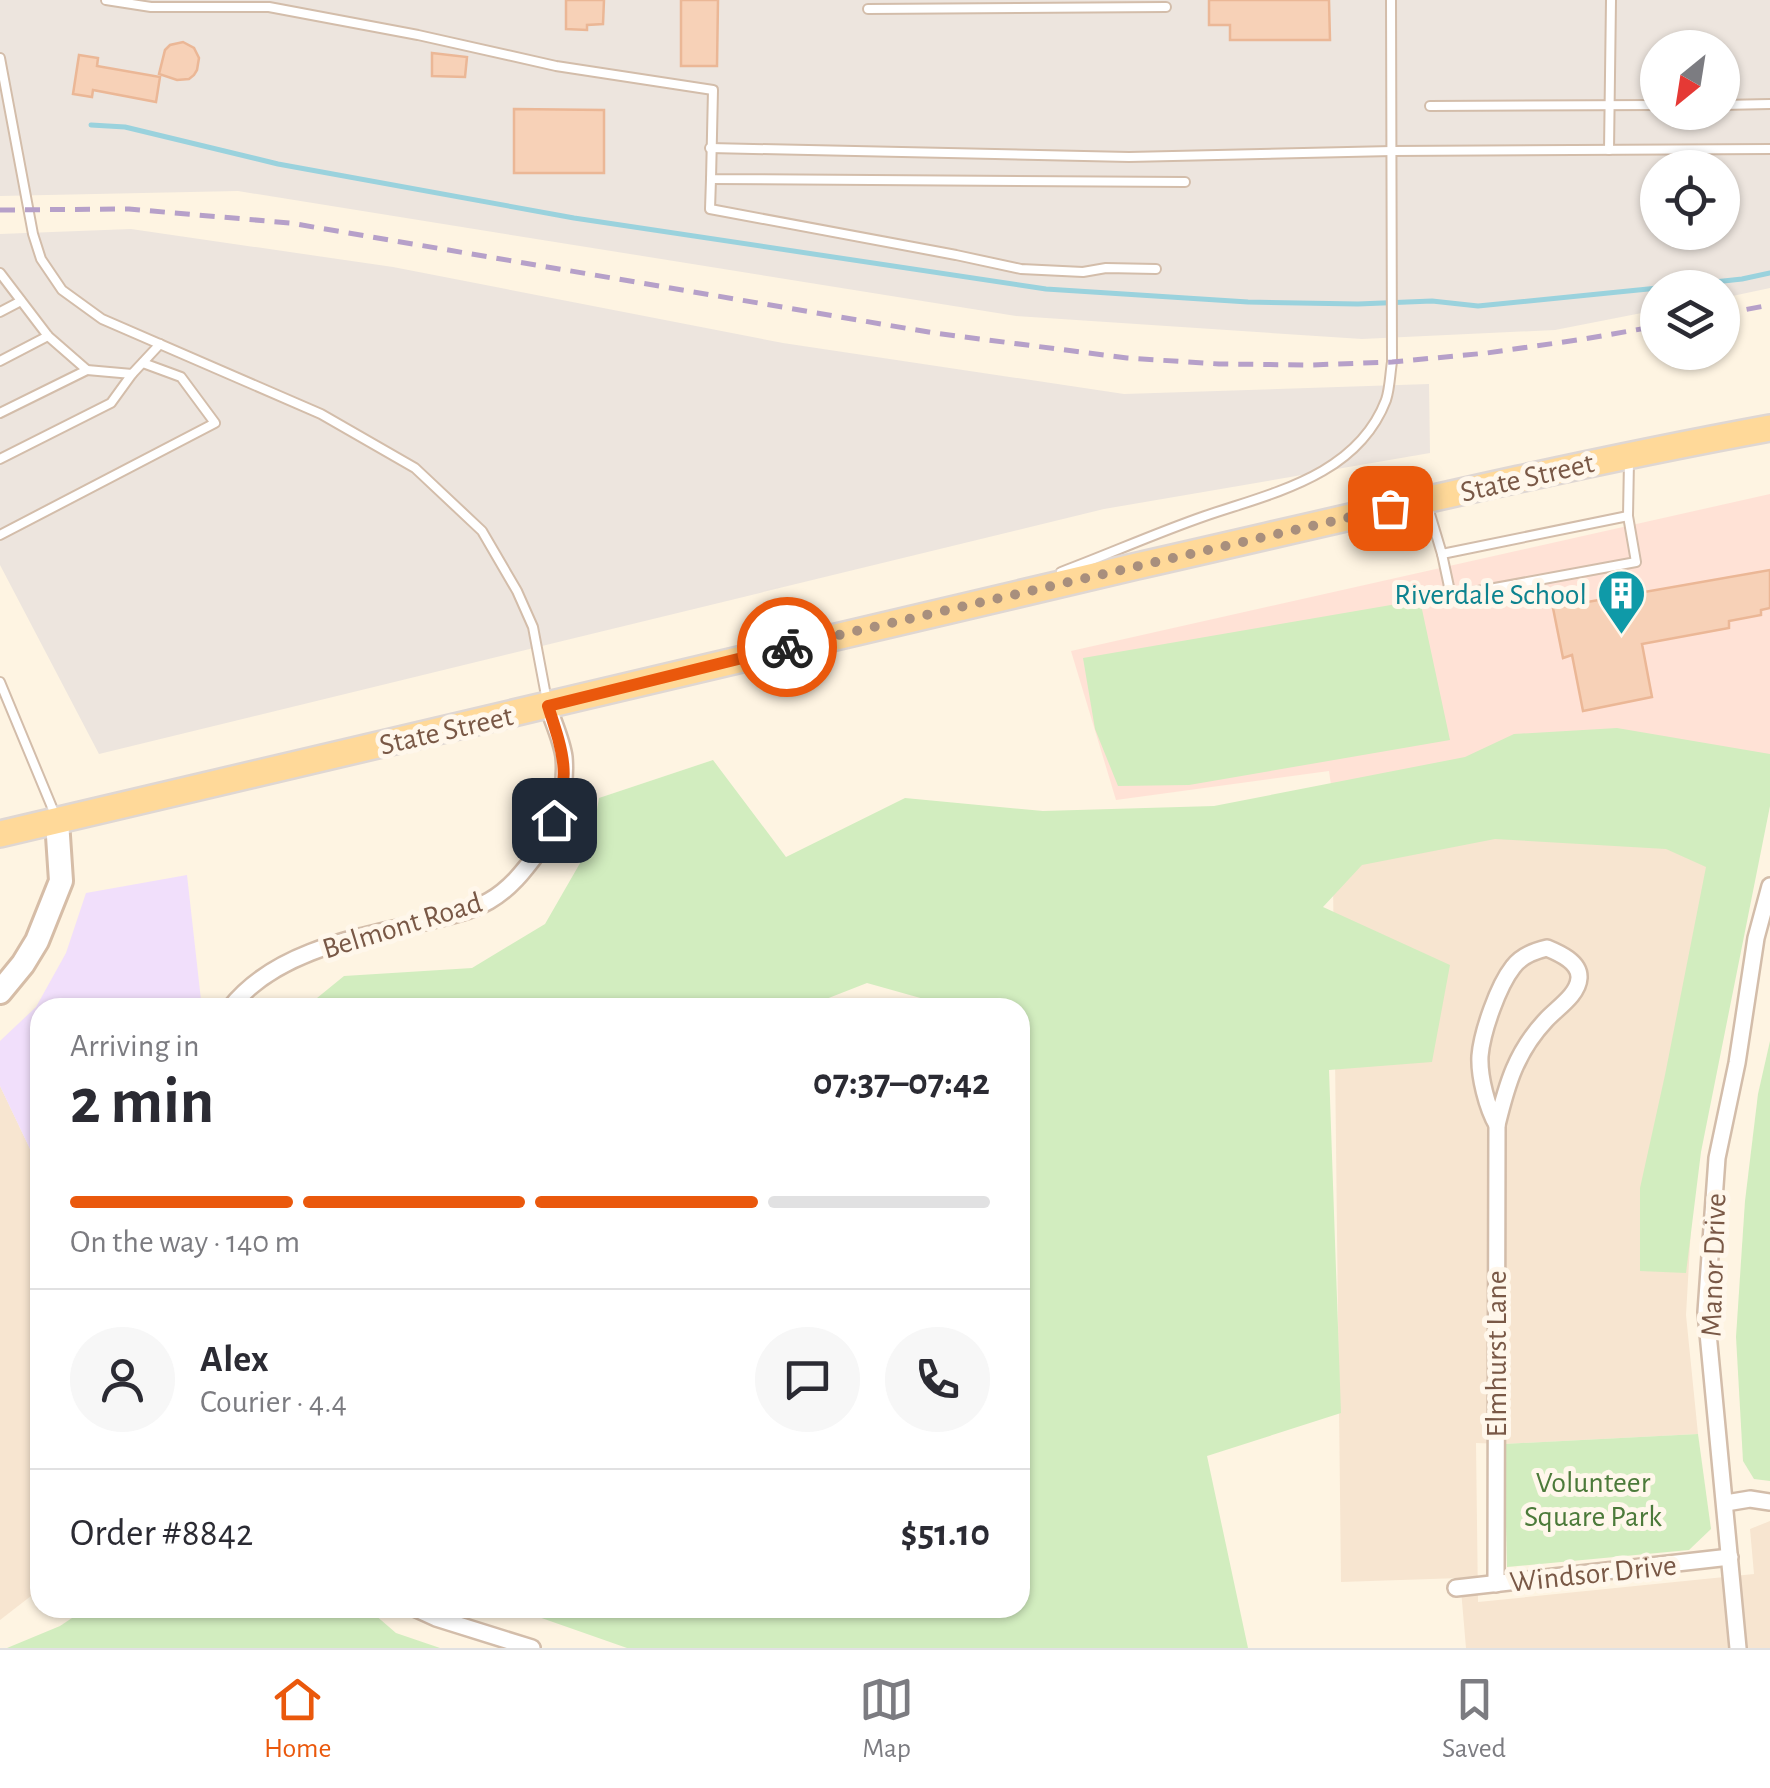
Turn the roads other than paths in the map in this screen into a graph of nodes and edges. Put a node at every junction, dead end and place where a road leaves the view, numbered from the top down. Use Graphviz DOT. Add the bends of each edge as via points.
graph roads {
  1 [pos="106,0"];
  2 [pos="1390,0"];
  3 [pos="1611,0"];
  4 [pos="1166,7"];
  5 [pos="868,9"];
  6 [pos="0,58"];
  7 [pos="1740,104"];
  8 [pos="1770,104"];
  9 [pos="1611,105"];
  10 [pos="1640,105"];
  11 [pos="1430,106"];
  12 [pos="710,148"];
  13 [pos="1770,148"];
  14 [pos="1609,150"];
  15 [pos="1392,151"];
  16 [pos="711,178"];
  17 [pos="1185,182"];
  18 [pos="1156,269"];
  19 [pos="0,274"];
  20 [pos="21,301"];
  21 [pos="0,312"];
  22 [pos="48,336"];
  23 [pos="160,344"];
  24 [pos="0,361"];
  25 [pos="143,362"];
  26 [pos="87,370"];
  27 [pos="132,374"];
  28 [pos="0,413"];
  29 [pos="1770,428"];
  30 [pos="1629,454"];
  31 [pos="0,459"];
  32 [pos="1426,500"];
  33 [pos="1628,516"];
  34 [pos="0,535"];
  35 [pos="1442,554"];
  36 [pos="992,600"];
  37 [pos="0,682"];
  38 [pos="548,706"];
  39 [pos="57,821"];
  40 [pos="0,834"];
  41 [pos="1770,886"];
  42 [pos="0,992"];
  43 [pos="241,998"];
  44 [pos="1497,1125"];
  45 [pos="1770,1502"];
  46 [pos="1726,1503"];
  47 [pos="1730,1558"];
  48 [pos="1496,1584"];
  49 [pos="1456,1588"];
  50 [pos="436,1618"];
  51 [pos="532,1648"];
  52 [pos="1738,1648"];
  1 -- 12 [label="lane" via="268,8 712,90"];
  2 -- 15 [label="lane"];
  3 -- 9 [label="lane"];
  4 -- 5 [label="lane"];
  6 -- 23 [label="lane" via="41,259 62,290 102,319"];
  7 -- 8 [label="lane"];
  9 -- 10 [label="lane"];
  9 -- 11 [label="lane"];
  9 -- 14 [label="lane"];
  12 -- 15 [label="lane" via="1129,157"];
  12 -- 16 [label="lane"];
  13 -- 14 [label="lane"];
  14 -- 15 [label="lane"];
  15 -- 36 [label="lane" via="1392,362 1386,399 1351,450 1325,472 1279,492"];
  16 -- 17 [label="lane"];
  16 -- 18 [label="lane" via="710,210 1021,270"];
  19 -- 20 [label="lane"];
  20 -- 21 [label="lane"];
  20 -- 22 [label="lane"];
  22 -- 24 [label="lane"];
  22 -- 26 [label="lane"];
  23 -- 25 [label="lane"];
  23 -- 38 [label="lane" via="321,414 415,468 482,531 517,591 533,627"];
  25 -- 27 [label="lane"];
  25 -- 34 [label="lane" via="181,377 215,423"];
  26 -- 27 [label="lane"];
  26 -- 28 [label="lane"];
  27 -- 31 [label="lane" via="112,403"];
  29 -- 30 [label="main road, State Street"];
  30 -- 32 [label="main road, State Street"];
  30 -- 33 [label="lane"];
  32 -- 35 [label="lane"];
  32 -- 36 [label="main road, State Street"];
  33 -- 35 [label="lane"];
  33 -- 35 [label="lane" via="1636,562 1452,596"];
  36 -- 38 [label="main road, State Street"];
  37 -- 39 [label="lane"];
  38 -- 39 [label="main road, State Street"];
  38 -- 43 [label="street, Belmont Road" via="564,756 562,800 546,840 520,877 488,902 303,956"];
  39 -- 40 [label="main road, State Street"];
  39 -- 42 [label="street" via="61,881 30,952"];
  41 -- 46 [label="street, Manor Drive" via="1716,1173 1706,1312"];
  44 -- 44 [label="street, Elmhurst Lane" via="1520,1054 1579,982 1568,959 1547,948 1512,967 1484,1033 1480,1059"];
  44 -- 48 [label="street, Elmhurst Lane"];
  45 -- 46 [label="street"];
  46 -- 47 [label="street, Manor Drive"];
  47 -- 48 [label="street, Windsor Drive"];
  47 -- 52 [label="street, Manor Drive"];
  48 -- 49 [label="street, Windsor Drive"];
  50 -- 51 [label="street"];
}
